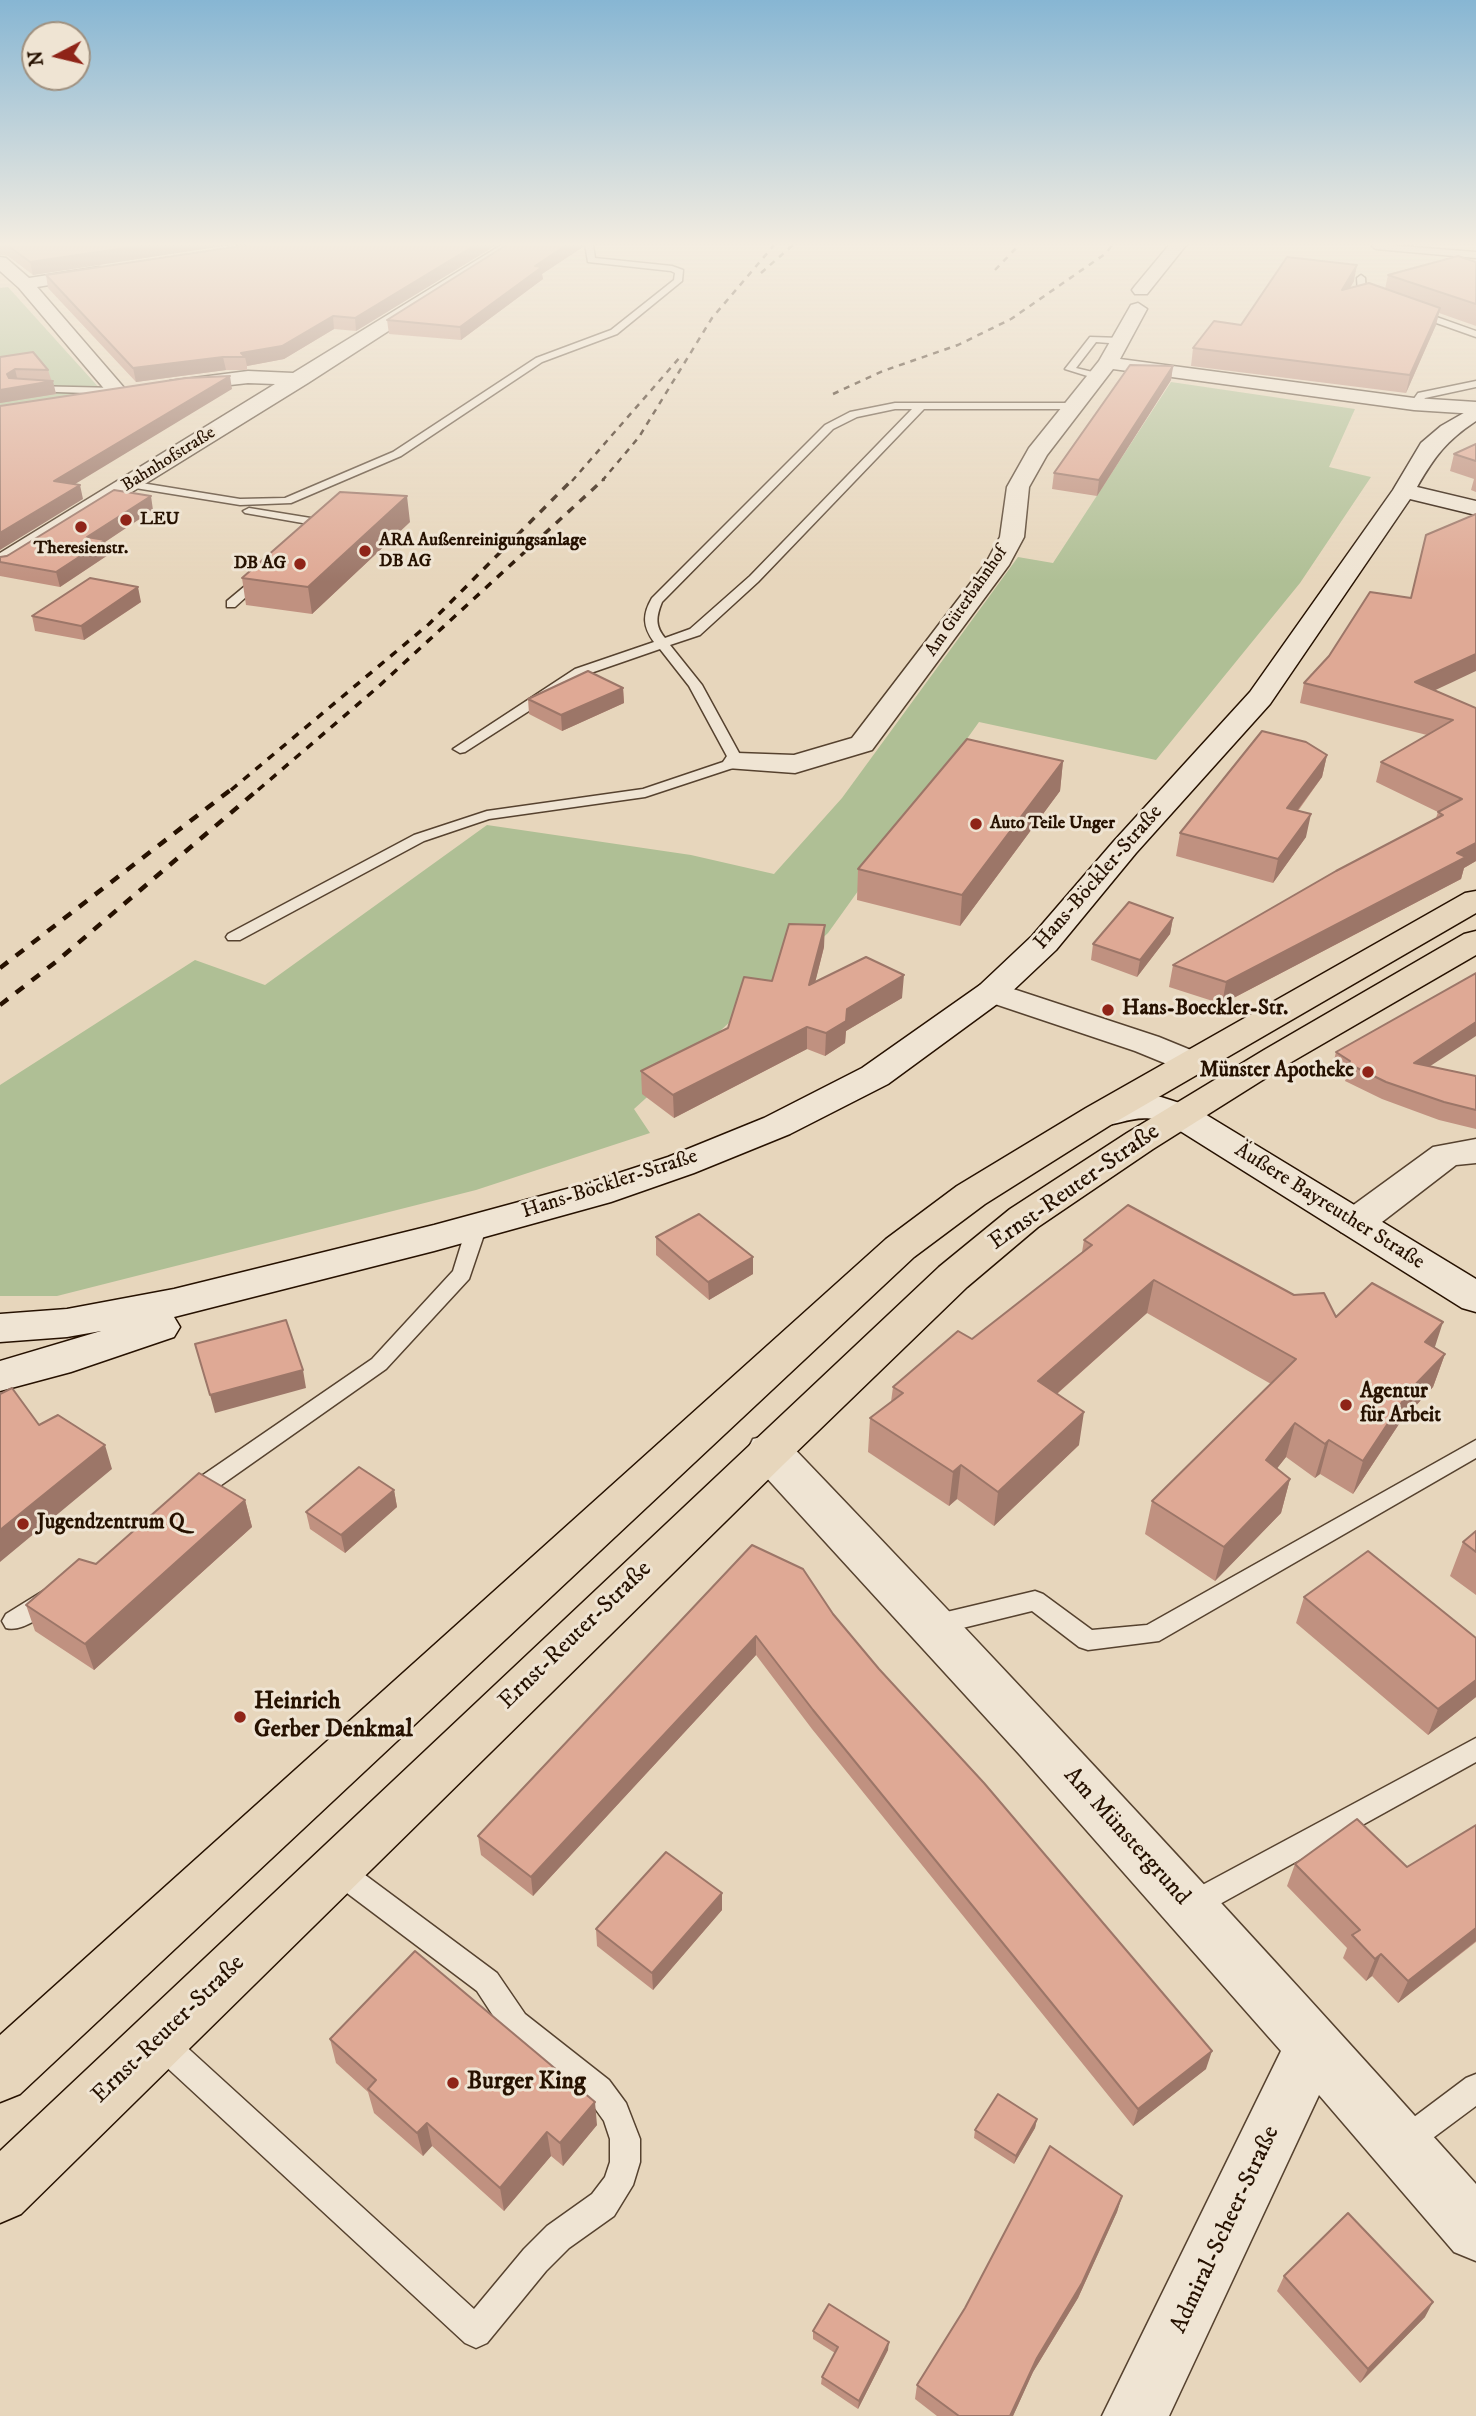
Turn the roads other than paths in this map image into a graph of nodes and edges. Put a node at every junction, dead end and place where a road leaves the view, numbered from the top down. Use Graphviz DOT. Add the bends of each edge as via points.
graph roads {
  1 [pos="87,357"];
  2 [pos="334,357"];
  3 [pos="548,357"];
  4 [pos="1079,357"];
  5 [pos="1111,357"];
  6 [pos="1102,370"];
  7 [pos="300,379"];
  8 [pos="1476,383"];
  9 [pos="18,388"];
  10 [pos="118,393"];
  11 [pos="921,406"];
  12 [pos="1074,406"];
  13 [pos="1414,406"];
  14 [pos="27,408"];
  15 [pos="1476,410"];
  16 [pos="1448,430"];
  17 [pos="121,489"];
  18 [pos="1405,491"];
  19 [pos="173,504"];
  20 [pos="1476,508"];
  21 [pos="302,541"];
  22 [pos="0,563"];
  23 [pos="271,568"];
  24 [pos="231,604"];
  25 [pos="664,645"];
  26 [pos="460,749"];
  27 [pos="737,762"];
  28 [pos="1476,900"];
  29 [pos="233,937"];
  30 [pos="1476,941"];
  31 [pos="992,992"];
  32 [pos="1191,1062"];
  33 [pos="1099,1116"];
  34 [pos="1182,1116"];
  35 [pos="1476,1151"];
  36 [pos="1355,1223"];
  37 [pos="477,1226"];
  38 [pos="434,1238"];
  39 [pos="1476,1298"];
  40 [pos="104,1317"];
  41 [pos="0,1328"];
  42 [pos="0,1346"];
  43 [pos="56,1361"];
  44 [pos="0,1376"];
  45 [pos="0,1383"];
  46 [pos="1476,1448"];
  47 [pos="769,1451"];
  48 [pos="178,1504"];
  49 [pos="69,1582"];
  50 [pos="15,1621"];
  51 [pos="934,1625"];
  52 [pos="1476,1749"];
  53 [pos="336,1869"];
  54 [pos="1189,1906"];
  55 [pos="158,2040"];
  56 [pos="1314,2044"];
  57 [pos="0,2074"];
  58 [pos="1476,2088"];
  59 [pos="1401,2144"];
  60 [pos="0,2193"];
  61 [pos="1476,2230"];
  62 [pos="1135,2416"];
  1 -- 10 [label="street"];
  2 -- 7 [label="street, Bahnhofstraße"];
  3 -- 17 [label="lane" via="397,454 286,501 240,502"];
  4 -- 6 [label="lane" via="1070,369"];
  5 -- 6 [label="street, Am Güterbahnhof"];
  6 -- 12 [label="street, Am Güterbahnhof"];
  6 -- 13 [label="street"];
  7 -- 10 [label="street" via="248,377"];
  7 -- 17 [label="street, Bahnhofstraße"];
  8 -- 13 [label="lane" via="1422,395"];
  9 -- 10 [label="lane"];
  10 -- 14 [label="street"];
  11 -- 12 [label="lane"];
  11 -- 25 [label="lane" via="754,579 695,632"];
  11 -- 25 [label="lane" via="871,409 829,427 656,601 651,629"];
  12 -- 27 [label="street, Am Güterbahnhof" via="1037,453 1018,487 1012,537 997,565 862,744 795,764"];
  13 -- 15 [label="street"];
  13 -- 16 [label="street"];
  15 -- 16 [label="street, Hans-Böckler-Straße"];
  16 -- 18 [label="street, Hans-Böckler-Straße" via="1422,457"];
  17 -- 19 [label="lane"];
  17 -- 21 [label="lane" via="323,523"];
  17 -- 22 [label="street, Bahnhofstraße"];
  18 -- 20 [label="street"];
  18 -- 31 [label="street, Hans-Böckler-Straße" via="1260,698 1044,943"];
  23 -- 24 [label="lane"];
  25 -- 26 [label="lane" via="580,672"];
  25 -- 27 [label="lane" via="695,685"];
  27 -- 29 [label="lane" via="645,793 486,815 419,838"];
  28 -- 32 [label="main road, Ernst-Reuter-Straße"];
  30 -- 34 [label="main road, Ernst-Reuter-Straße"];
  31 -- 32 [label="street"];
  31 -- 37 [label="street, Hans-Böckler-Straße" via="875,1076 777,1126 681,1165"];
  32 -- 33 [label="main road, Ernst-Reuter-Straße"];
  33 -- 34 [label="street, Ernst-Reuter-Straße" via="1146,1105"];
  33 -- 57 [label="main road, Ernst-Reuter-Straße" via="971,1195 900,1248"];
  34 -- 36 [label="street, Äußere Bayreuther Straße"];
  34 -- 47 [label="main road, Ernst-Reuter-Straße" via="1024,1217 953,1277"];
  35 -- 36 [label="street" via="1446,1155"];
  36 -- 39 [label="street, Äußere Bayreuther Straße"];
  37 -- 38 [label="street, Hans-Böckler-Straße"];
  37 -- 48 [label="lane" via="462,1274 379,1364"];
  38 -- 40 [label="street, Hans-Böckler-Straße"];
  38 -- 43 [label="street, Hans-Böckler-Straße"];
  40 -- 41 [label="street, Hans-Böckler-Straße"];
  40 -- 42 [label="street"];
  43 -- 44 [label="street, Hans-Böckler-Straße"];
  43 -- 45 [label="street"];
  46 -- 51 [label="lane" via="1151,1634 1088,1640 1035,1601"];
  47 -- 51 [label="street, Am Münstergrund"];
  47 -- 53 [label="main road, Ernst-Reuter-Straße"];
  49 -- 50 [label="lane"];
  51 -- 54 [label="street, Am Münstergrund"];
  52 -- 54 [label="lane"];
  53 -- 55 [label="main road, Ernst-Reuter-Straße"];
  53 -- 55 [label="lane" via="487,1982 515,2024 599,2090 616,2113 625,2139 618,2185 603,2205 558,2237 476,2332"];
  54 -- 56 [label="street, Am Münstergrund"];
  55 -- 60 [label="main road, Ernst-Reuter-Straße"];
  56 -- 59 [label="street, Am Münstergrund"];
  56 -- 62 [label="street, Admiral-Scheer-Straße"];
  58 -- 59 [label="lane"];
  59 -- 61 [label="street, Am Münstergrund"];
}
